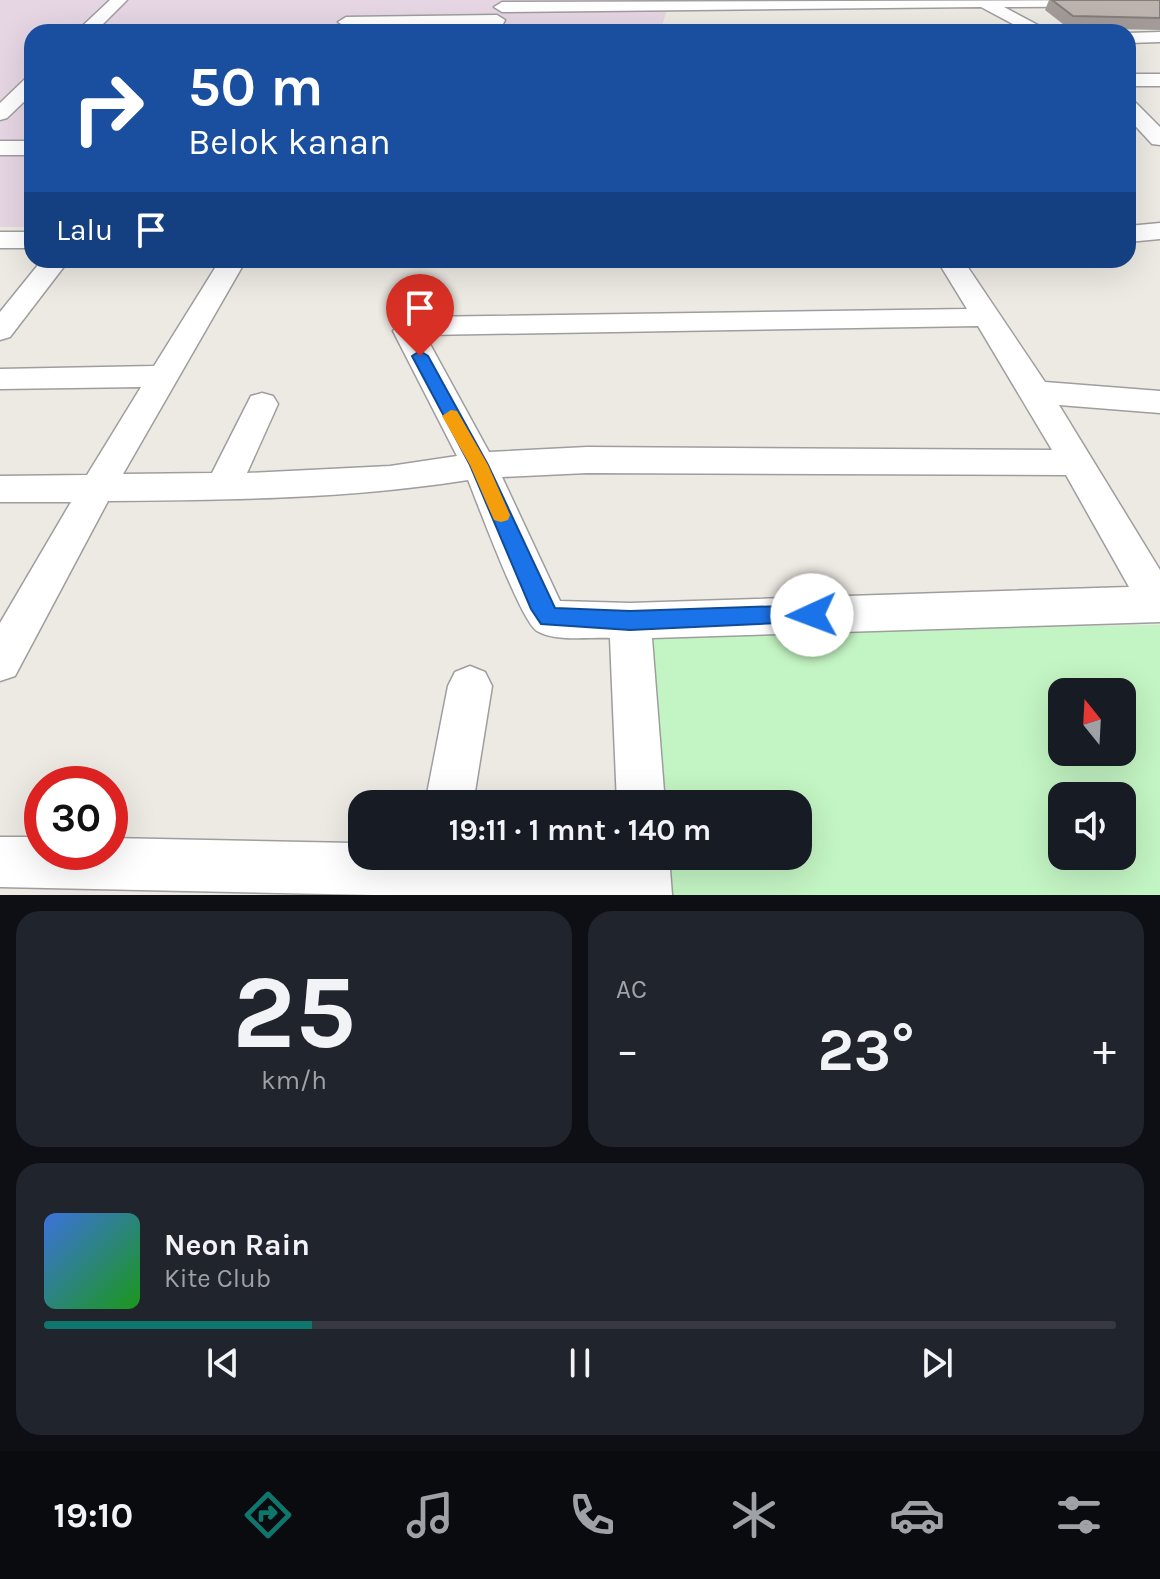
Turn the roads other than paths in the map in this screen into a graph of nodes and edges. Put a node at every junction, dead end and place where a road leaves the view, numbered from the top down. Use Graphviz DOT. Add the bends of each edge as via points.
graph roads {
  1 [pos="119,0"];
  2 [pos="1160,1"];
  3 [pos="986,3"];
  4 [pos="499,16"];
  5 [pos="347,20"];
  6 [pos="94,24"];
  7 [pos="1027,24"];
  8 [pos="1160,37"];
  9 [pos="1136,38"];
  10 [pos="1136,80"];
  11 [pos="1160,80"];
  12 [pos="24,91"];
  13 [pos="0,114"];
  14 [pos="1136,114"];
  15 [pos="1160,139"];
  16 [pos="0,148"];
  17 [pos="24,148"];
  18 [pos="1160,231"];
  19 [pos="1136,233"];
  20 [pos="0,240"];
  21 [pos="24,240"];
  22 [pos="50,268"];
  23 [pos="228,268"];
  24 [pos="955,268"];
  25 [pos="986,317"];
  26 [pos="0,331"];
  27 [pos="163,376"];
  28 [pos="0,379"];
  29 [pos="1035,392"];
  30 [pos="1160,402"];
  31 [pos="262,404"];
  32 [pos="1075,462"];
  33 [pos="479,465"];
  34 [pos="223,487"];
  35 [pos="0,489"];
  36 [pos="96,490"];
  37 [pos="1159,604"];
  38 [pos="630,621"];
  39 [pos="0,662"];
  40 [pos="470,686"];
  41 [pos="451,790"];
  42 [pos="640,790"];
  43 [pos="0,862"];
  44 [pos="410,870"];
  45 [pos="507,870"];
  46 [pos="645,880"];
  47 [pos="350,881"];
  1 -- 6 [label="street"];
  2 -- 3 [label="street"];
  3 -- 4 [label="street" via="846,11 679,12 652,6 650,19"];
  3 -- 7 [label="street"];
  4 -- 5 [label="street"];
  8 -- 9 [label="street"];
  10 -- 11 [label="street"];
  12 -- 13 [label="street"];
  14 -- 15 [label="street"];
  16 -- 17 [label="street"];
  18 -- 19 [label="street"];
  20 -- 21 [label="street"];
  22 -- 26 [label="street"];
  23 -- 27 [label="street"];
  24 -- 25 [label="street"];
  25 -- 29 [label="street"];
  25 -- 33 [label="street" via="413,327 408,334"];
  27 -- 28 [label="street"];
  27 -- 36 [label="street"];
  29 -- 30 [label="street"];
  29 -- 32 [label="street"];
  31 -- 34 [label="street"];
  32 -- 33 [label="street" via="587,460"];
  32 -- 37 [label="street"];
  33 -- 34 [label="street" via="390,479"];
  33 -- 38 [label="street" via="549,618"];
  34 -- 36 [label="street"];
  35 -- 36 [label="street"];
  36 -- 39 [label="street"];
  37 -- 38 [label="street"];
  38 -- 42 [label="street"];
  40 -- 41 [label="street"];
  43 -- 47 [label="street"];
  44 -- 47 [label="street"];
  45 -- 46 [label="street"];
}
